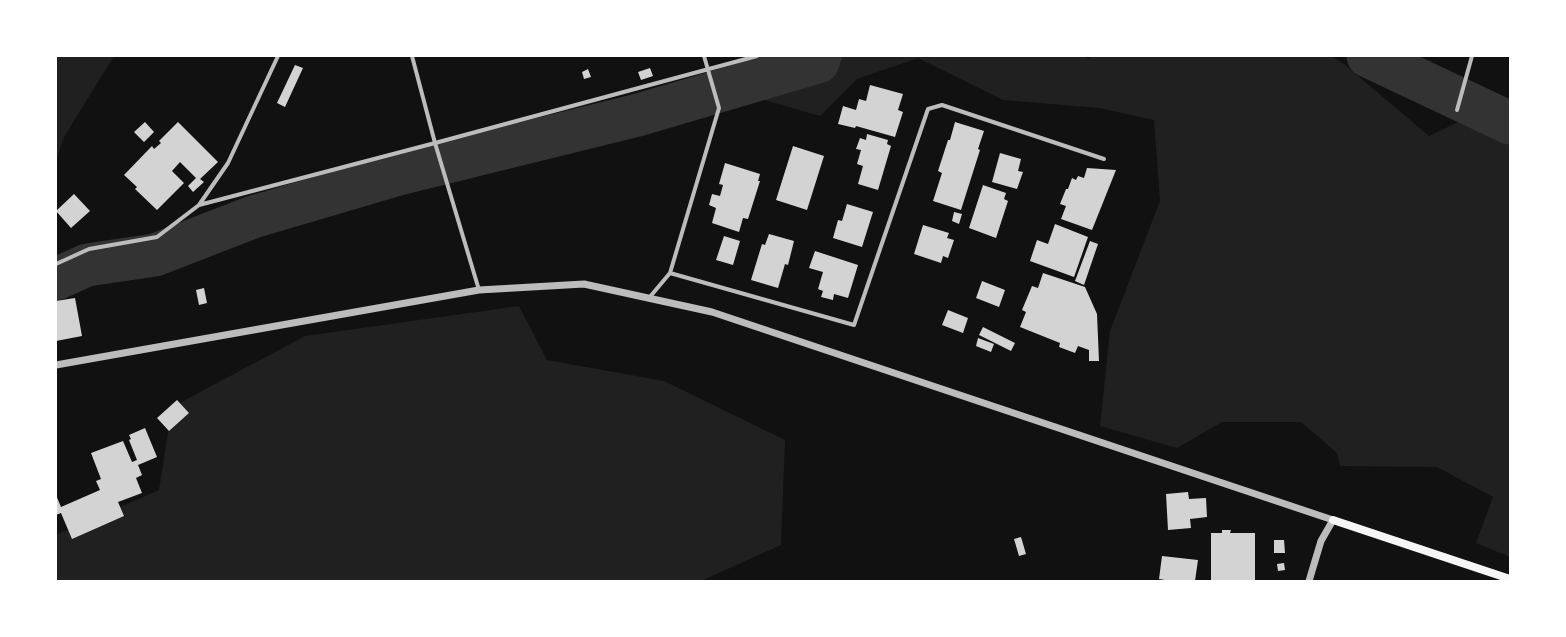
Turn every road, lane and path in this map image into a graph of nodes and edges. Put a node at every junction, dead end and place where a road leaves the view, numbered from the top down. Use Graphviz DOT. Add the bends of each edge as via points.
graph roads {
  1 [pos="278,56"];
  2 [pos="412,56"];
  3 [pos="704,56"];
  4 [pos="757,56"];
  5 [pos="1472,56"];
  6 [pos="708,70"];
  7 [pos="1457,110"];
  8 [pos="435,143"];
  9 [pos="1104,159"];
  10 [pos="199,205"];
  11 [pos="56,264"];
  12 [pos="670,273"];
  13 [pos="479,290"];
  14 [pos="649,298"];
  15 [pos="56,365"];
  16 [pos="1333,520"];
  17 [pos="1510,578"];
  18 [pos="1309,581"];
  1 -- 10 [label="street" via="228,163"];
  2 -- 8 [label="street"];
  3 -- 6 [label="street"];
  4 -- 6 [label="street"];
  5 -- 7 [label="street"];
  6 -- 8 [label="street"];
  6 -- 12 [label="street" via="719,108"];
  8 -- 10 [label="street"];
  8 -- 13 [label="street"];
  9 -- 12 [label="street" via="942,105 928,109 854,325"];
  10 -- 11 [label="street" via="157,237 89,249"];
  12 -- 14 [label="street"];
  13 -- 14 [label="street" via="584,284"];
  13 -- 15 [label="street"];
  14 -- 16 [label="street" via="712,312"];
  16 -- 17 [label="main road"];
  16 -- 18 [label="street" via="1321,542"];
}
